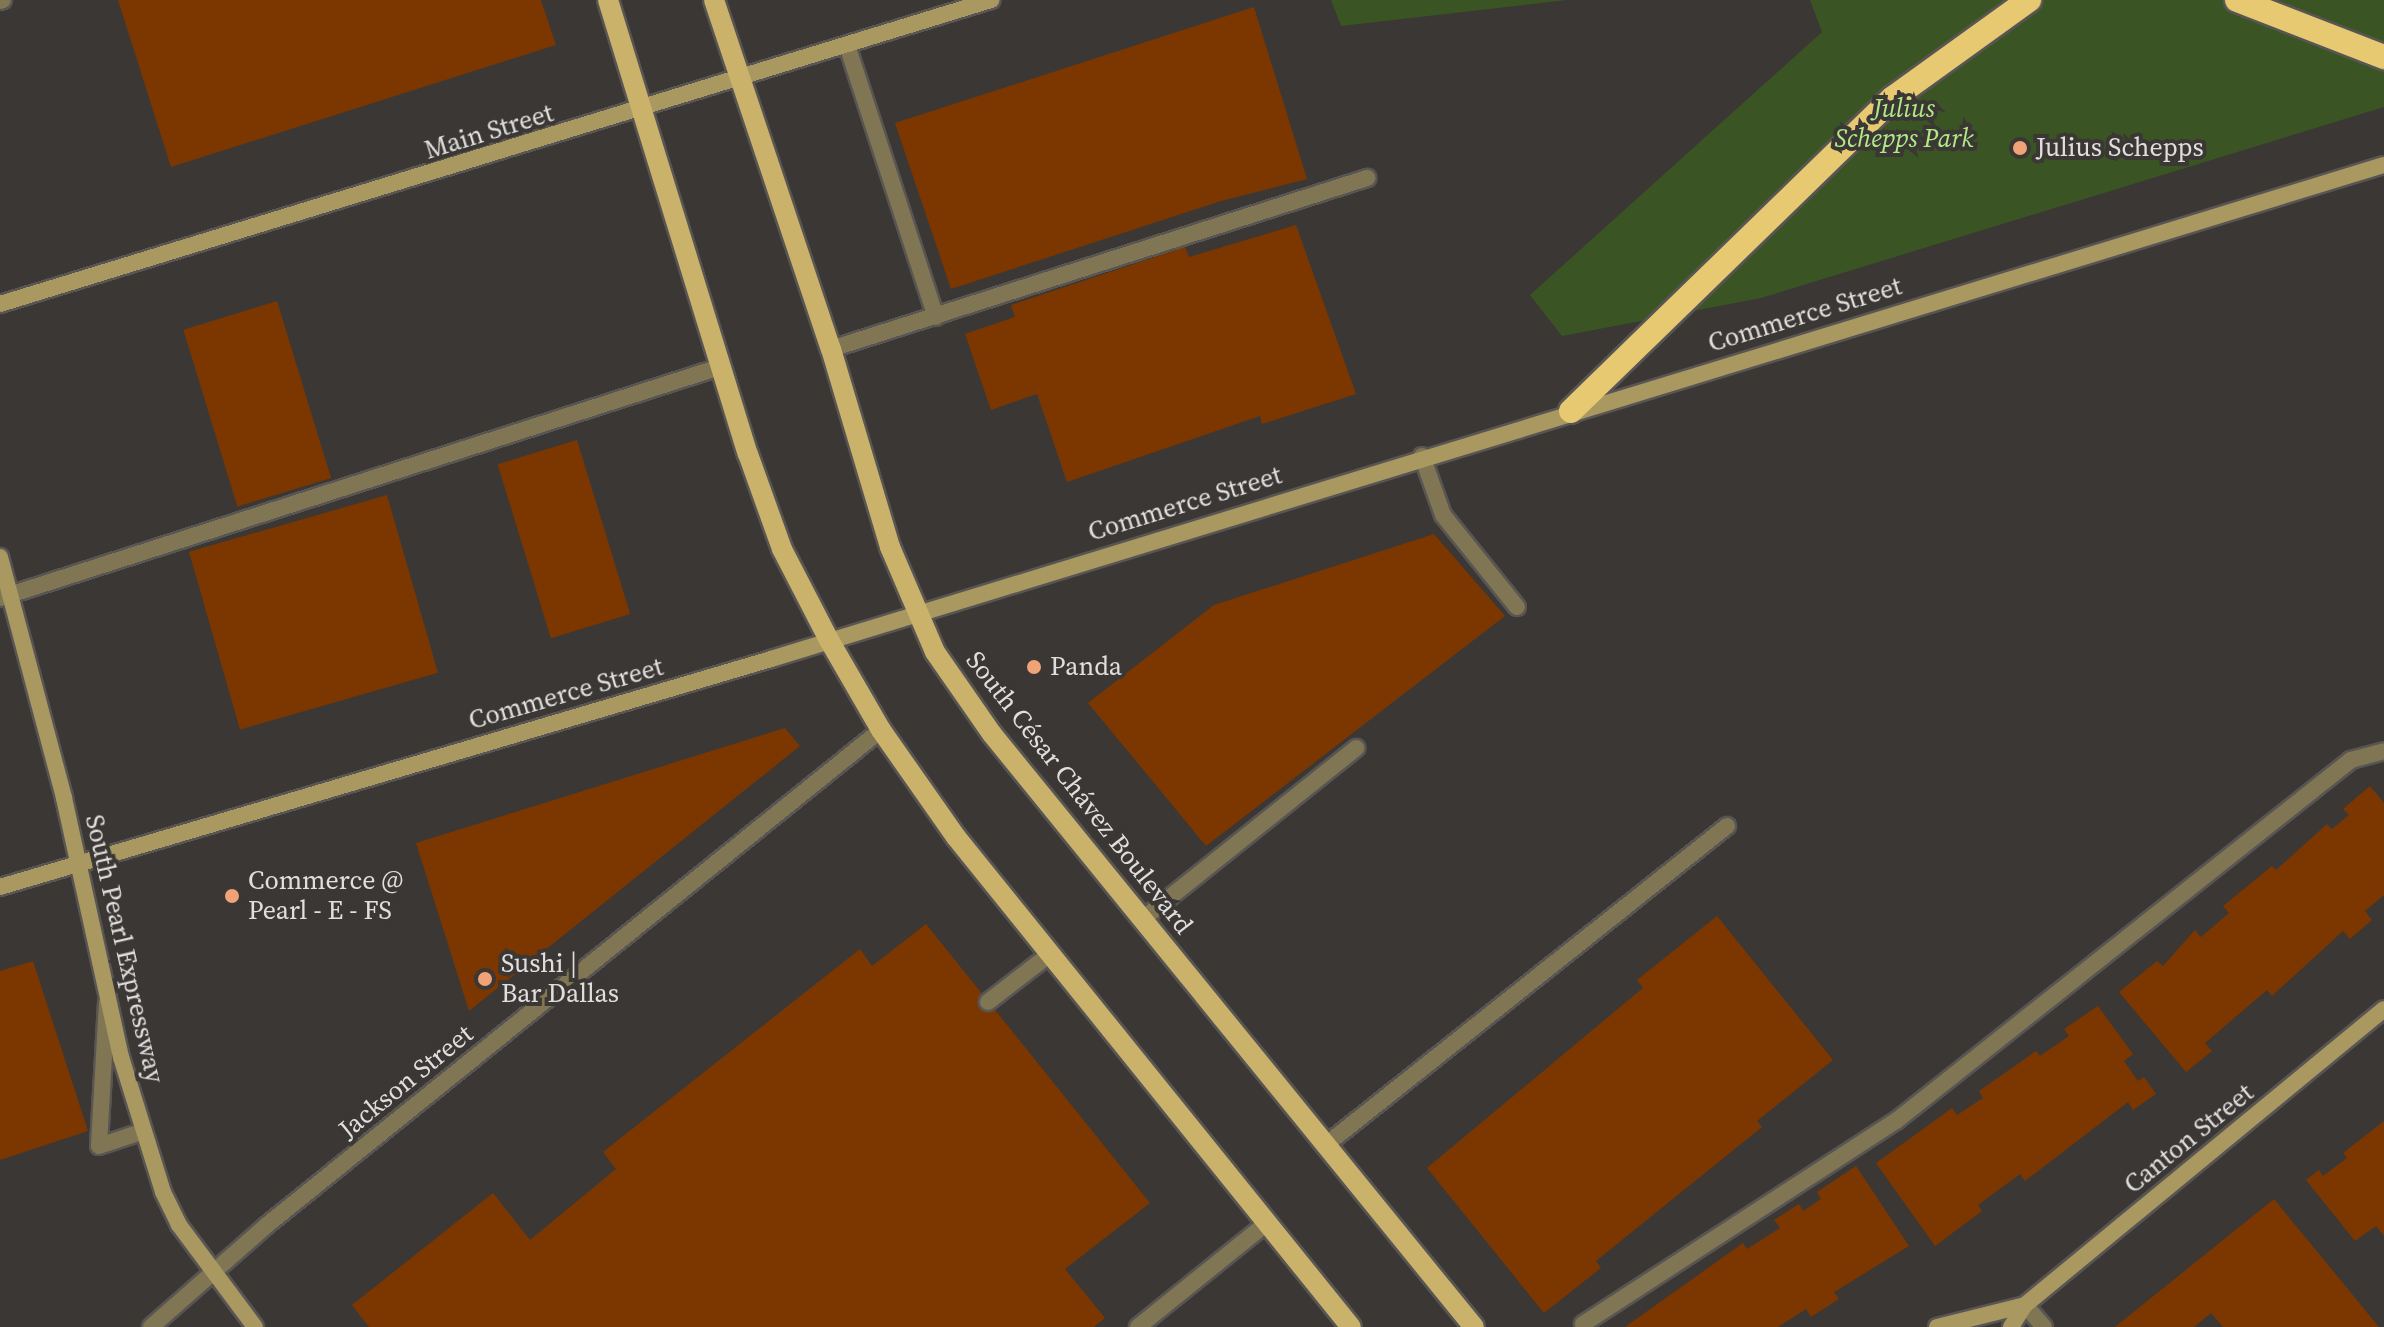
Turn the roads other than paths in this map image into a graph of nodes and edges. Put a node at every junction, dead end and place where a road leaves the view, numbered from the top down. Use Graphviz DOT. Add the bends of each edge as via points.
graph roads {
  1 [pos="608,0"];
  2 [pos="714,0"];
  3 [pos="991,0"];
  4 [pos="2029,0"];
  5 [pos="2237,0"];
  6 [pos="847,45"];
  7 [pos="2384,57"];
  8 [pos="739,78"];
  9 [pos="641,110"];
  10 [pos="2384,165"];
  11 [pos="1367,178"];
  12 [pos="0,304"];
  13 [pos="936,317"];
  14 [pos="831,349"];
  15 [pos="720,367"];
  16 [pos="1571,411"];
  17 [pos="1422,456"];
  18 [pos="0,557"];
  19 [pos="6,597"];
  20 [pos="1517,607"];
  21 [pos="914,613"];
  22 [pos="829,640"];
  23 [pos="881,730"];
  24 [pos="1356,748"];
  25 [pos="2384,751"];
  26 [pos="1727,826"];
  27 [pos="78,864"];
  28 [pos="0,887"];
  29 [pos="1144,918"];
  30 [pos="1050,954"];
  31 [pos="107,997"];
  32 [pos="988,1002"];
  33 [pos="2384,1009"];
  34 [pos="144,1131"];
  35 [pos="1327,1144"];
  36 [pos="1267,1223"];
  37 [pos="212,1274"];
  38 [pos="2025,1305"];
  39 [pos="1583,1324"];
  40 [pos="151,1327"];
  41 [pos="255,1327"];
  42 [pos="1138,1327"];
  43 [pos="1351,1327"];
  44 [pos="1474,1327"];
  45 [pos="1937,1327"];
  46 [pos="2011,1327"];
  47 [pos="2044,1327"];
  1 -- 9 [label="main road"];
  2 -- 8 [label="main road, South César Chávez Boulevard"];
  3 -- 6 [label="main road, Main Street"];
  4 -- 16 [label="highway" via="1893,98"];
  5 -- 7 [label="highway"];
  6 -- 8 [label="main road, Main Street"];
  6 -- 13 [label="street"];
  8 -- 9 [label="main road, Main Street"];
  8 -- 14 [label="main road, South César Chávez Boulevard"];
  9 -- 12 [label="main road, Main Street"];
  9 -- 15 [label="main road"];
  10 -- 16 [label="main road, Commerce Street"];
  11 -- 13 [label="street"];
  13 -- 14 [label="street"];
  14 -- 21 [label="main road, South César Chávez Boulevard"];
  15 -- 19 [label="street"];
  15 -- 22 [label="main road" via="782,549"];
  16 -- 17 [label="main road, Commerce Street"];
  17 -- 20 [label="street" via="1443,515"];
  17 -- 21 [label="main road, Commerce Street"];
  18 -- 19 [label="main road, South Pearl Expressway"];
  19 -- 27 [label="main road, South Pearl Expressway"];
  21 -- 22 [label="main road, Commerce Street"];
  21 -- 29 [label="main road, South César Chávez Boulevard" via="992,734"];
  22 -- 23 [label="main road"];
  22 -- 27 [label="main road, Commerce Street"];
  23 -- 30 [label="main road" via="956,837"];
  23 -- 37 [label="street, Jackson Street"];
  24 -- 29 [label="street"];
  25 -- 39 [label="street" via="2351,760 1896,1121"];
  26 -- 35 [label="street"];
  27 -- 28 [label="main road, Commerce Street"];
  27 -- 31 [label="main road, South Pearl Expressway"];
  29 -- 35 [label="main road, South César Chávez Boulevard"];
  30 -- 32 [label="street"];
  30 -- 36 [label="main road"];
  31 -- 34 [label="main road, South Pearl Expressway"];
  31 -- 34 [label="street" via="99,1146"];
  33 -- 38 [label="main road, Canton Street"];
  34 -- 37 [label="main road, South Pearl Expressway" via="179,1225"];
  35 -- 44 [label="main road, South César Chávez Boulevard"];
  36 -- 42 [label="street"];
  36 -- 43 [label="main road"];
  37 -- 40 [label="street, Jackson Street"];
  37 -- 41 [label="main road, South Pearl Expressway"];
  38 -- 45 [label="main road, Canton Street"];
  38 -- 46 [label="main road, Canton Street"];
  38 -- 47 [label="street"];
}
